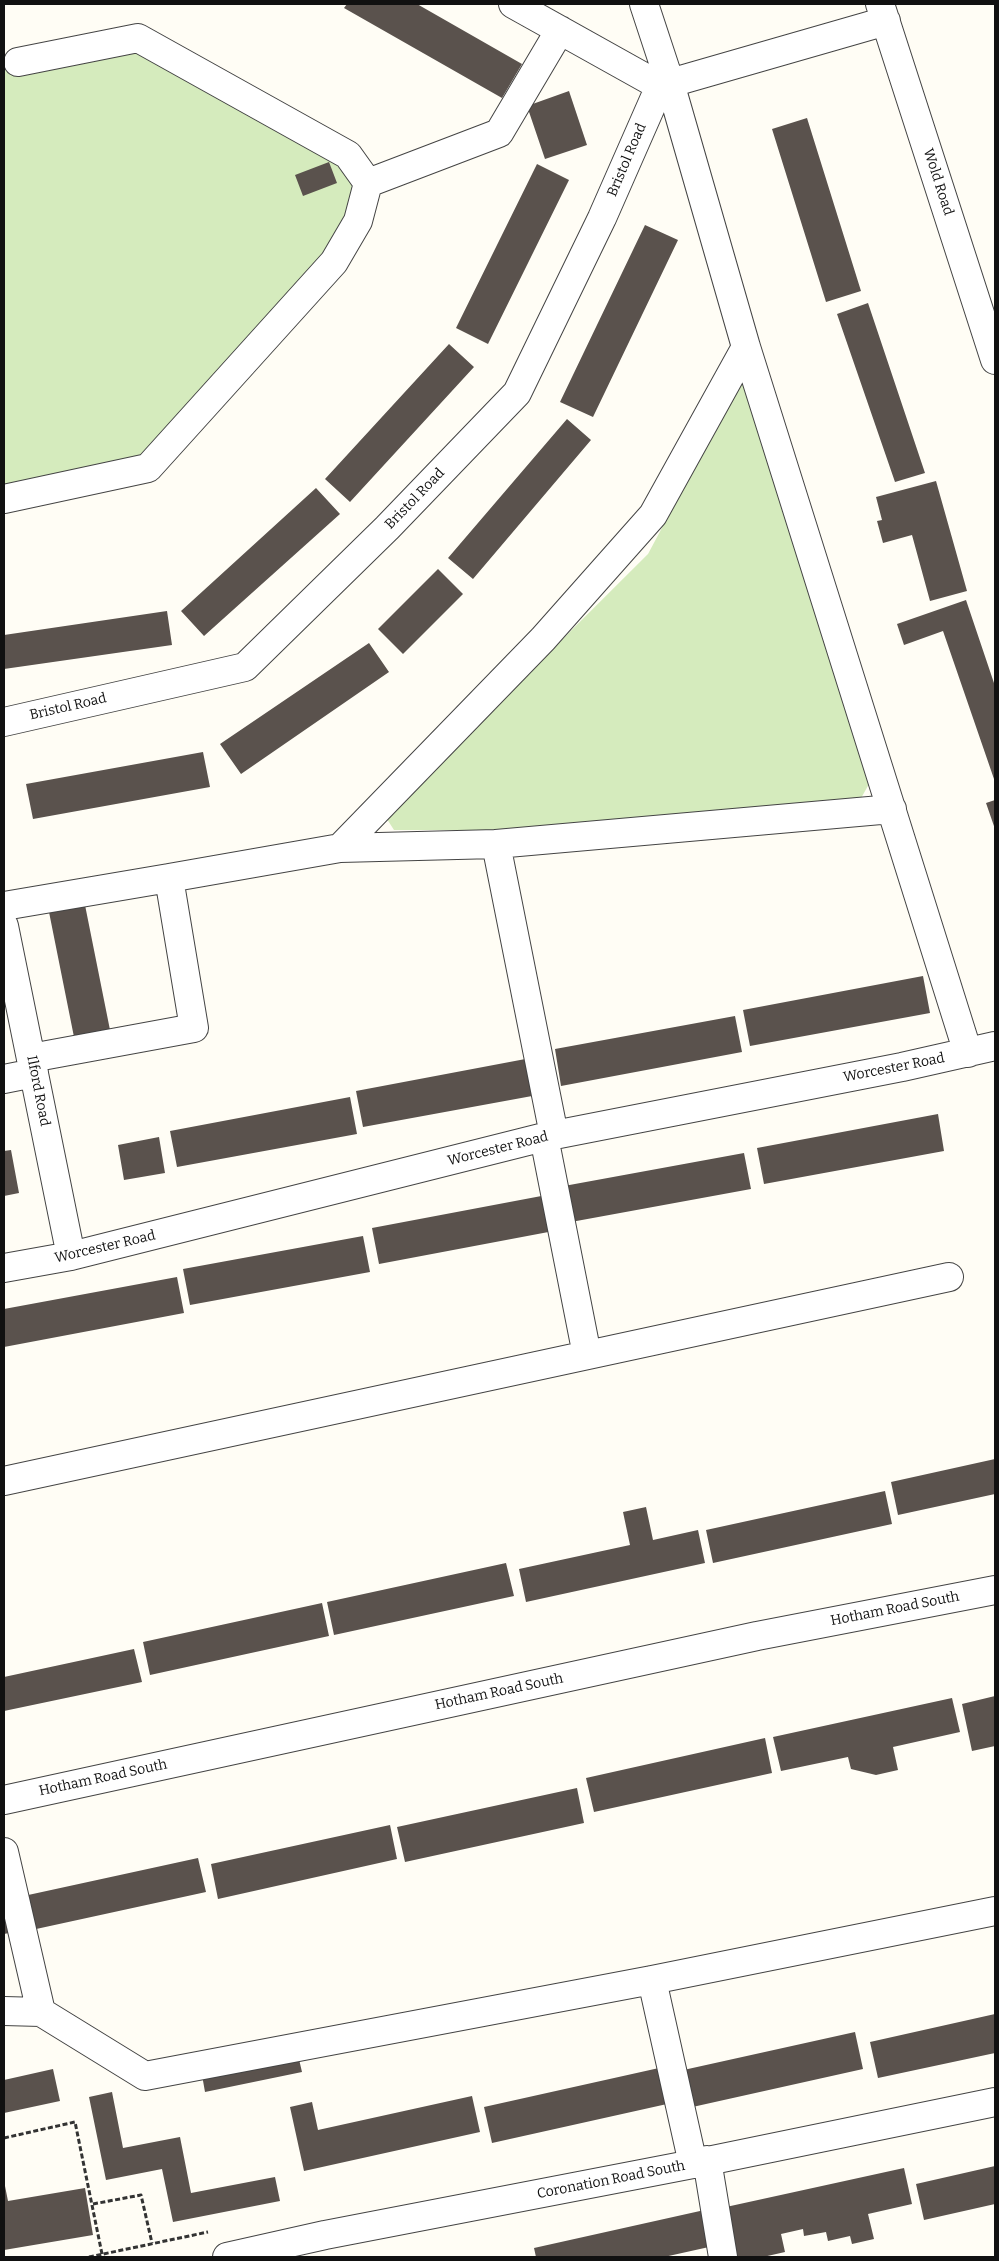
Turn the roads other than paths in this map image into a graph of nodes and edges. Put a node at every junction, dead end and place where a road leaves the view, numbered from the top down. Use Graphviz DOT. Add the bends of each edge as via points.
graph roads {
  1 [pos="513,4"];
  2 [pos="644,4"];
  3 [pos="883,12"];
  4 [pos="560,30"];
  5 [pos="18,62"];
  6 [pos="665,84"];
  7 [pos="368,183"];
  8 [pos="746,347"];
  9 [pos="995,360"];
  10 [pos="4,499"];
  11 [pos="4,722"];
  12 [pos="892,809"];
  13 [pos="496,844"];
  14 [pos="340,848"];
  15 [pos="169,878"];
  16 [pos="4,906"];
  17 [pos="4,926"];
  18 [pos="995,1046"];
  19 [pos="968,1053"];
  20 [pos="33,1066"];
  21 [pos="4,1079"];
  22 [pos="549,1136"];
  23 [pos="71,1256"];
  24 [pos="4,1268"];
  25 [pos="949,1277"];
  26 [pos="587,1355"];
  27 [pos="4,1481"];
  28 [pos="995,1590"];
  29 [pos="4,1800"];
  30 [pos="4,1852"];
  31 [pos="995,1911"];
  32 [pos="652,1980"];
  33 [pos="4,2011"];
  34 [pos="41,2012"];
  35 [pos="995,2102"];
  36 [pos="700,2162"];
  37 [pos="227,2257"];
  38 [pos="723,2257"];
  1 -- 4 [label="street"];
  2 -- 6 [label="street"];
  3 -- 6 [label="street"];
  3 -- 9 [label="street, Wold Road"];
  4 -- 6 [label="street"];
  4 -- 7 [label="street" via="499,133"];
  5 -- 7 [label="street" via="138,38 348,155"];
  6 -- 8 [label="street"];
  6 -- 11 [label="street, Bristol Road" via="517,393 387,528 246,667"];
  7 -- 10 [label="street" via="358,221 334,262 148,468"];
  8 -- 12 [label="street"];
  8 -- 14 [label="street" via="653,515 543,639"];
  12 -- 13 [label="street"];
  12 -- 19 [label="street"];
  13 -- 14 [label="street"];
  13 -- 22 [label="street"];
  14 -- 15 [label="street"];
  15 -- 16 [label="street"];
  15 -- 20 [label="street" via="194,1028"];
  17 -- 20 [label="street, Ilford Road"];
  18 -- 19 [label="street, Worcester Road"];
  19 -- 22 [label="street, Worcester Road"];
  20 -- 21 [label="street"];
  20 -- 23 [label="street, Ilford Road"];
  22 -- 23 [label="street, Worcester Road"];
  22 -- 26 [label="street"];
  23 -- 24 [label="street, Worcester Road"];
  25 -- 26 [label="street"];
  26 -- 27 [label="street"];
  28 -- 29 [label="street, Hotham Road South" via="757,1636"];
  30 -- 34 [label="street"];
  31 -- 32 [label="street"];
  32 -- 34 [label="street" via="145,2076"];
  32 -- 36 [label="street"];
  33 -- 34 [label="street"];
  35 -- 36 [label="street, Coronation Road South"];
  36 -- 37 [label="street, Coronation Road South"];
  36 -- 38 [label="street"];
}
